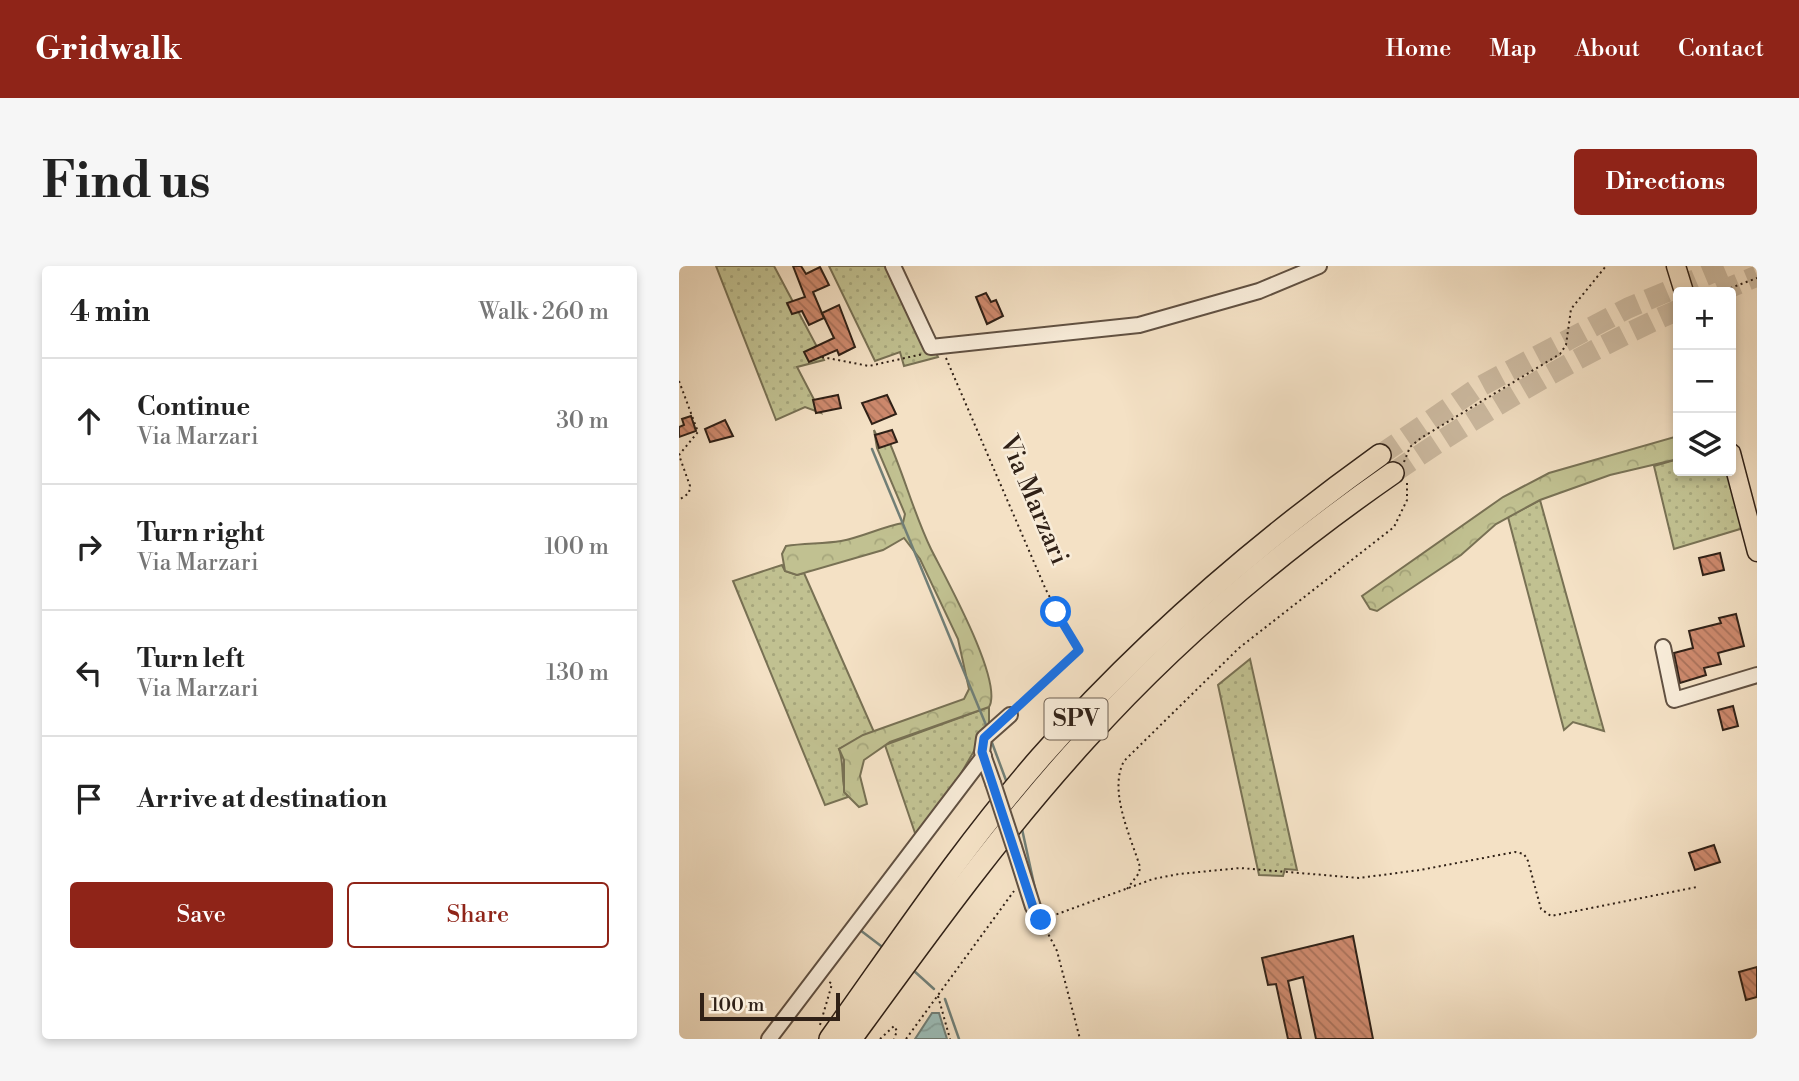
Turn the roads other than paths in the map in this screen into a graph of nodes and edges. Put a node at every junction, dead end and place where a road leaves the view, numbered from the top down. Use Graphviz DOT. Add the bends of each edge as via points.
graph roads {
  1 [pos="893,266"];
  2 [pos="1319,266"];
  3 [pos="1676,266"];
  4 [pos="1682,287"];
  5 [pos="1380,455"];
  6 [pos="1401,471"];
  7 [pos="1736,473"];
  8 [pos="1757,552"];
  9 [pos="1663,647"];
  10 [pos="1757,675"];
  11 [pos="1010,715"];
  12 [pos="984,756"];
  13 [pos="1037,914"];
  14 [pos="827,1034"];
  15 [pos="769,1039"];
  16 [pos="851,1039"];
  1 -- 2 [label="street" via="931,347 1139,325 1259,291"];
  3 -- 4 [label="main road"];
  5 -- 14 [label="highway, SPV" via="1208,589 1086,707 964,853"];
  6 -- 16 [label="highway, SPV" via="1306,536 1231,597 1108,715 991,850"];
  7 -- 8 [label="main road"];
  9 -- 10 [label="street" via="1674,700"];
  11 -- 12 [label="street" via="984,738"];
  12 -- 13 [label="street, bridge"];
  12 -- 15 [label="street"];
}
